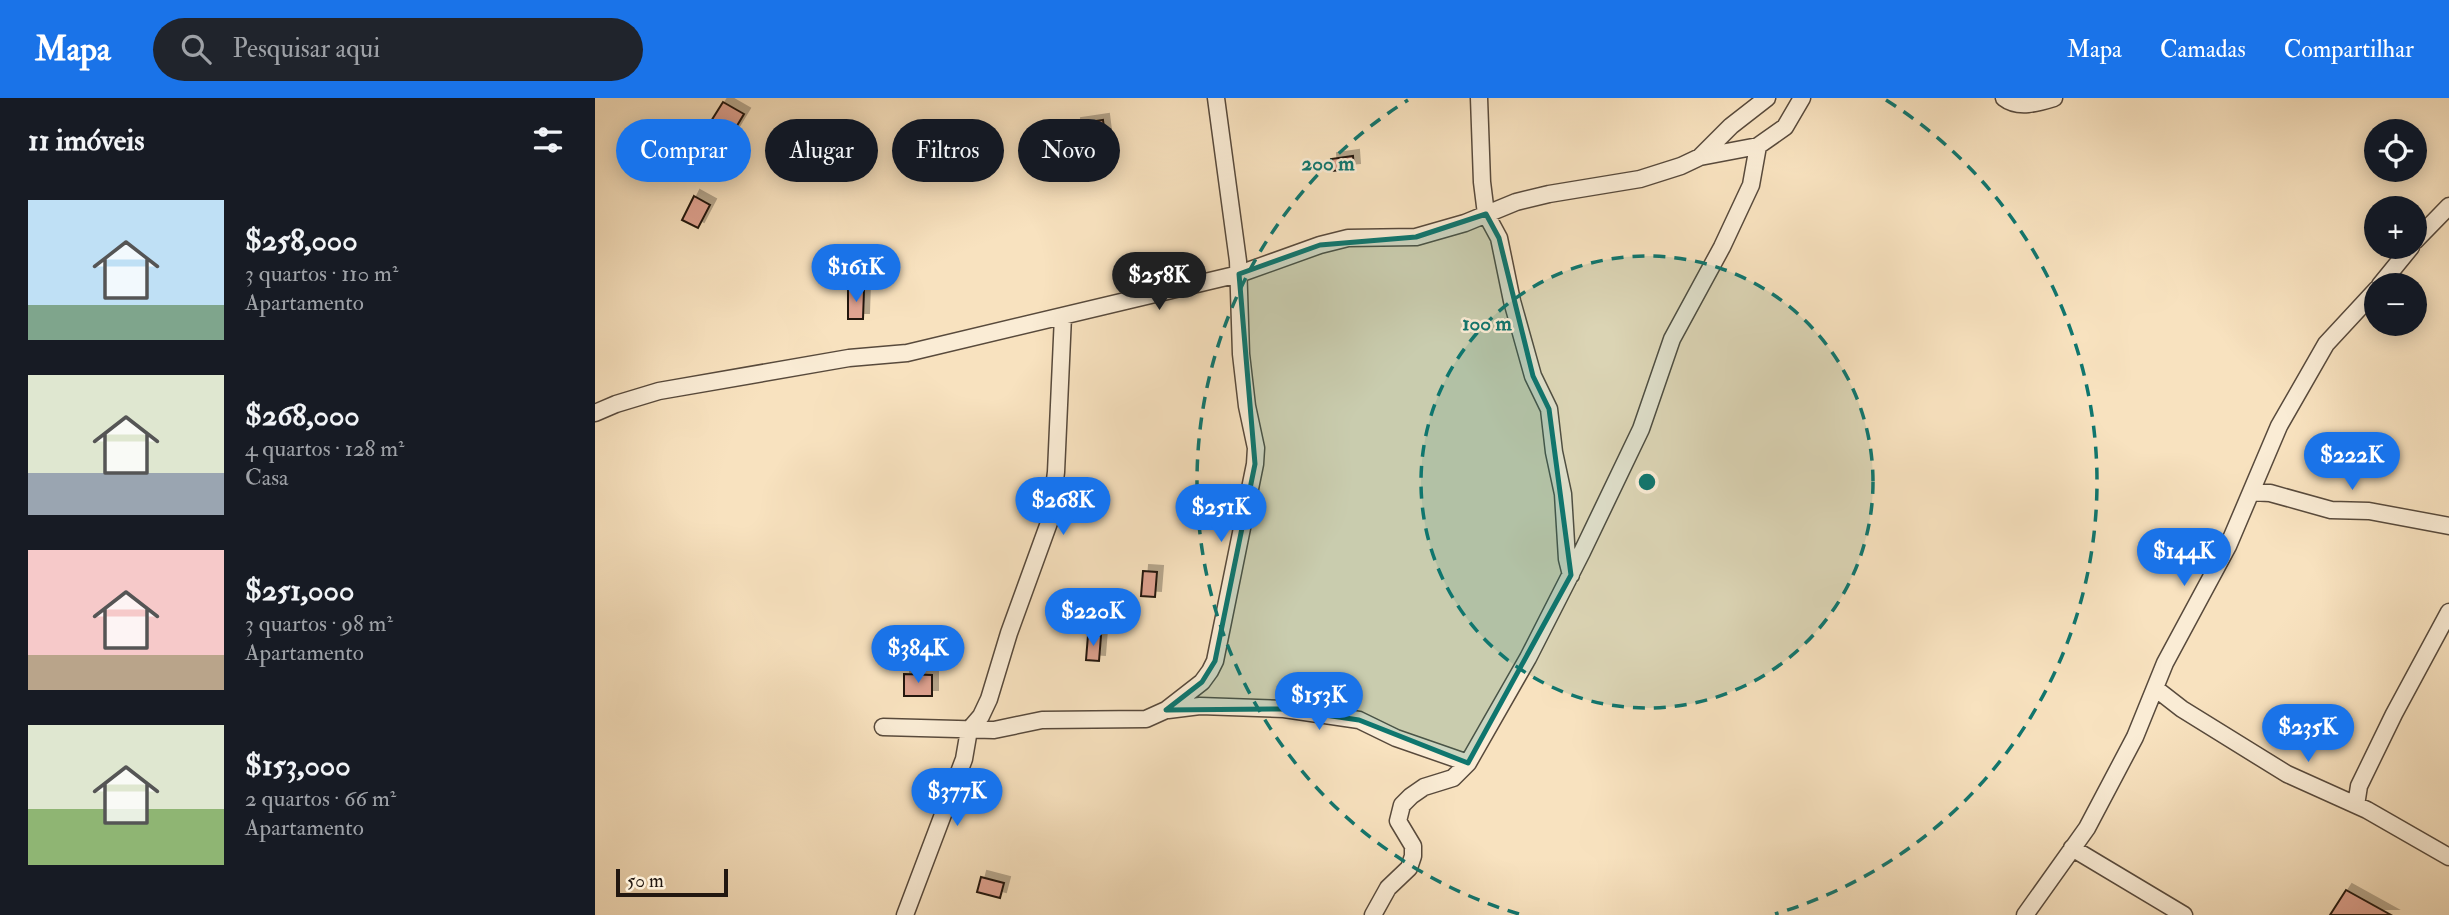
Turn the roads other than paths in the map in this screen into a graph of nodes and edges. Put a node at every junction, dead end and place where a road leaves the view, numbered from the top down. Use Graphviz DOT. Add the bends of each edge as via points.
graph roads {
  1 [pos="1216,98"];
  2 [pos="1479,98"];
  3 [pos="1767,98"];
  4 [pos="1802,98"];
  5 [pos="2004,98"];
  6 [pos="2054,98"];
  7 [pos="1759,146"];
  8 [pos="1700,157"];
  9 [pos="2449,206"];
  10 [pos="1486,214"];
  11 [pos="2427,229"];
  12 [pos="2400,259"];
  13 [pos="2389,273"];
  14 [pos="1239,274"];
  15 [pos="2364,302"];
  16 [pos="1063,316"];
  17 [pos="595,413"];
  18 [pos="2251,492"];
  19 [pos="2449,526"];
  20 [pos="1571,575"];
  21 [pos="2449,612"];
  22 [pos="2155,688"];
  23 [pos="1166,710"];
  24 [pos="883,727"];
  25 [pos="969,730"];
  26 [pos="1468,763"];
  27 [pos="2356,805"];
  28 [pos="2072,848"];
  29 [pos="2449,858"];
  30 [pos="905,915"];
  31 [pos="1373,915"];
  32 [pos="2025,915"];
  33 [pos="2184,915"];
  1 -- 14 [label="street"];
  2 -- 10 [label="street"];
  3 -- 8 [label="street"];
  4 -- 7 [label="street" via="1785,127"];
  5 -- 6 [label="street" via="2019,104"];
  7 -- 8 [label="street"];
  7 -- 20 [label="street" via="1751,186 1672,339 1641,429"];
  8 -- 10 [label="street" via="1640,179 1549,194"];
  9 -- 11 [label="street"];
  10 -- 14 [label="street" via="1416,237 1348,238 1320,244"];
  10 -- 20 [label="street" via="1499,238 1533,376 1549,409"];
  12 -- 13 [label="street"];
  14 -- 16 [label="street"];
  14 -- 23 [label="street" via="1241,354 1255,464 1215,661 1202,682"];
  15 -- 18 [label="street" via="2326,344 2279,426"];
  16 -- 17 [label="street" via="907,353 849,358 659,391"];
  16 -- 25 [label="street" via="1050,520 989,699"];
  18 -- 19 [label="street" via="2331,510 2369,511"];
  18 -- 22 [label="street"];
  20 -- 26 [label="street"];
  21 -- 27 [label="street" via="2359,786"];
  22 -- 27 [label="street" via="2287,774"];
  22 -- 28 [label="street" via="2135,737"];
  23 -- 25 [label="street" via="1146,719 1042,720"];
  23 -- 26 [label="street" via="1199,706 1284,709 1359,720"];
  24 -- 25 [label="street"];
  25 -- 30 [label="street" via="964,759"];
  26 -- 31 [label="street" via="1453,778 1423,787 1402,805 1398,821 1413,846 1413,856"];
  27 -- 29 [label="street"];
  28 -- 32 [label="street"];
  28 -- 33 [label="street"];
}
